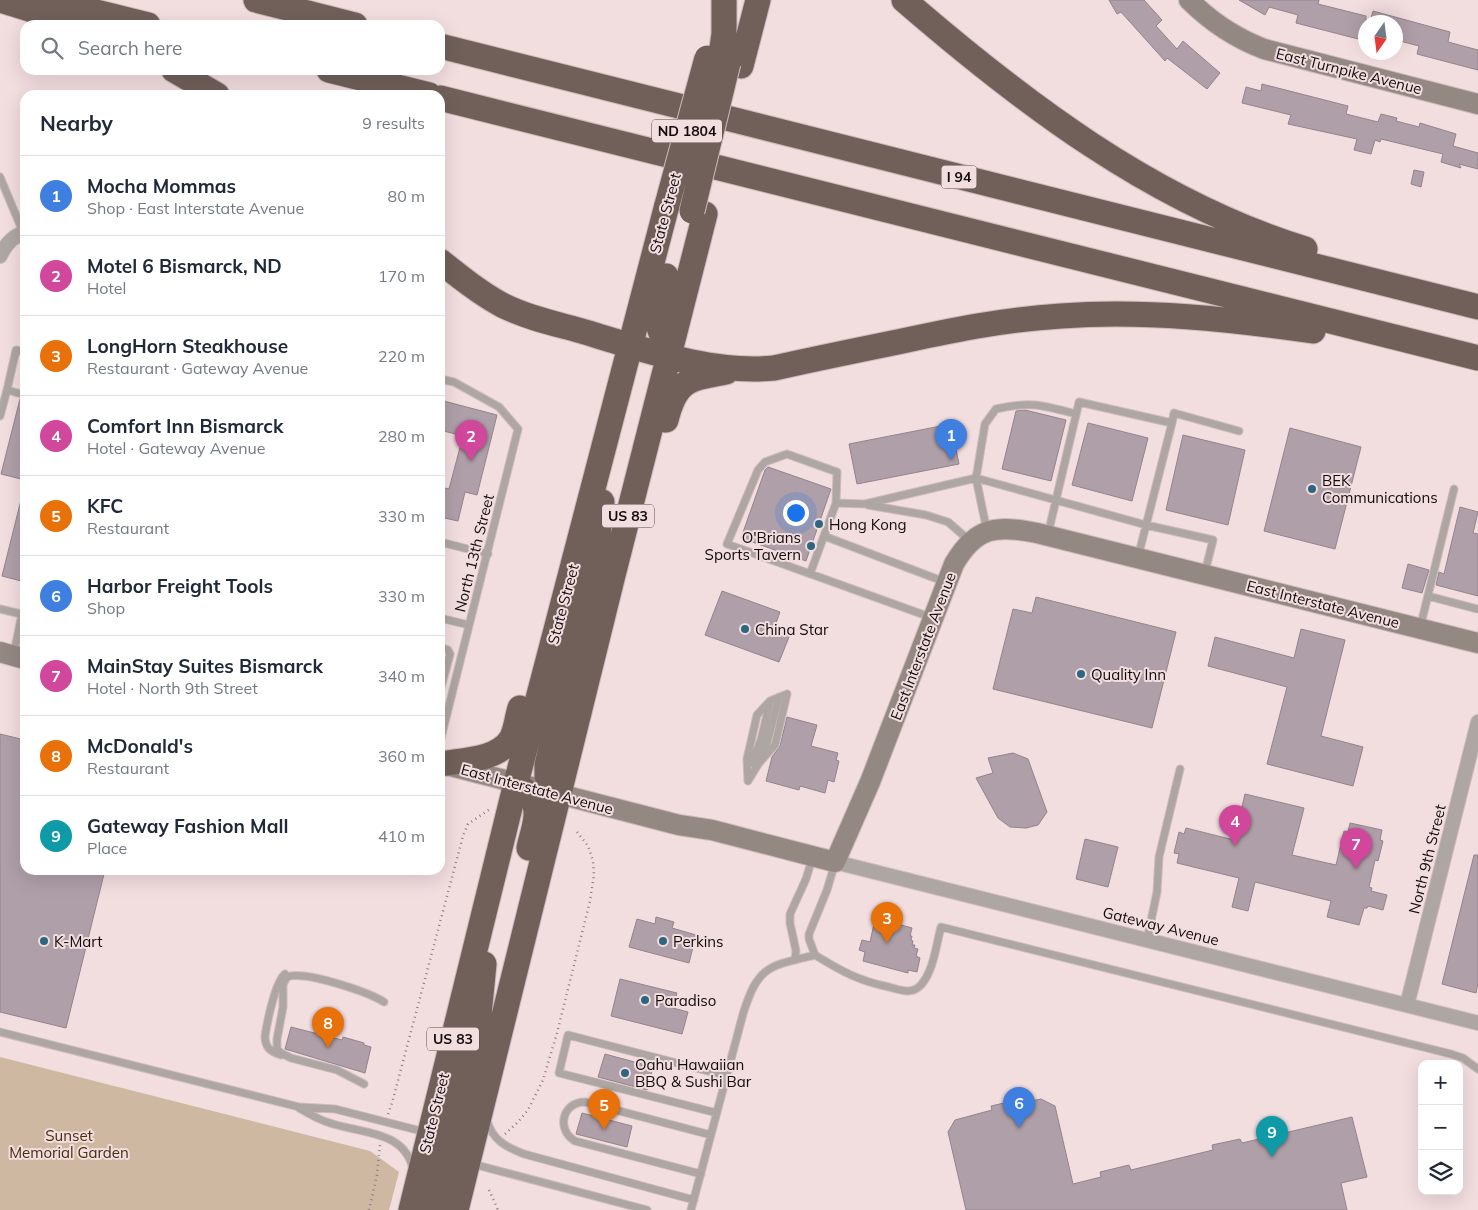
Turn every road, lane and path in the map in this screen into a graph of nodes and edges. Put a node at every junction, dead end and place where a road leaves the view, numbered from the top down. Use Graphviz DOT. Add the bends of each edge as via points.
graph roads {
  1 [pos="0,0"];
  2 [pos="48,0"];
  3 [pos="256,0"];
  4 [pos="719,0"];
  5 [pos="724,0"];
  6 [pos="745,0"];
  7 [pos="758,0"];
  8 [pos="904,0"];
  9 [pos="1189,0"];
  10 [pos="63,20"];
  11 [pos="128,20"];
  12 [pos="335,20"];
  13 [pos="445,47"];
  14 [pos="724,62"];
  15 [pos="183,75"];
  16 [pos="349,75"];
  17 [pos="208,90"];
  18 [pos="409,90"];
  19 [pos="445,99"];
  20 [pos="1478,104"];
  21 [pos="0,177"];
  22 [pos="687,210"];
  23 [pos="20,223"];
  24 [pos="20,235"];
  25 [pos="0,256"];
  26 [pos="445,265"];
  27 [pos="1478,298"];
  28 [pos="1478,307"];
  29 [pos="630,345"];
  30 [pos="20,351"];
  31 [pos="669,355"];
  32 [pos="1478,358"];
  33 [pos="1478,362"];
  34 [pos="740,369"];
  35 [pos="445,380"];
  36 [pos="7,390"];
  37 [pos="20,393"];
  38 [pos="1076,414"];
  39 [pos="0,416"];
  40 [pos="1172,423"];
  41 [pos="1239,431"];
  42 [pos="605,442"];
  43 [pos="976,478"];
  44 [pos="1454,490"];
  45 [pos="1056,501"];
  46 [pos="836,503"];
  47 [pos="865,504"];
  48 [pos="1146,525"];
  49 [pos="1048,535"];
  50 [pos="824,536"];
  51 [pos="979,536"];
  52 [pos="445,543"];
  53 [pos="488,554"];
  54 [pos="1138,558"];
  55 [pos="810,574"];
  56 [pos="1204,574"];
  57 [pos="947,583"];
  58 [pos="1428,596"];
  59 [pos="0,609"];
  60 [pos="1477,609"];
  61 [pos="20,614"];
  62 [pos="933,618"];
  63 [pos="445,619"];
  64 [pos="469,625"];
  65 [pos="1420,628"];
  66 [pos="20,630"];
  67 [pos="1478,643"];
  68 [pos="445,649"];
  69 [pos="13,656"];
  70 [pos="445,663"];
  71 [pos="778,697"];
  72 [pos="445,709"];
  73 [pos="1478,722"];
  74 [pos="574,732"];
  75 [pos="445,756"];
  76 [pos="445,758"];
  77 [pos="1180,769"];
  78 [pos="748,781"];
  79 [pos="516,783"];
  80 [pos="558,794"];
  81 [pos="491,809"];
  82 [pos="577,832"];
  83 [pos="813,856"];
  84 [pos="836,862"];
  85 [pos="486,906"];
  86 [pos="1147,940"];
  87 [pos="815,954"];
  88 [pos="795,960"];
  89 [pos="298,974"];
  90 [pos="384,1002"];
  91 [pos="1407,1005"];
  92 [pos="1478,1023"];
  93 [pos="0,1032"];
  94 [pos="285,1056"];
  95 [pos="1478,1069"];
  96 [pos="727,1076"];
  97 [pos="364,1084"];
  98 [pos="483,1103"];
  99 [pos="299,1107"];
  100 [pos="717,1113"];
  101 [pos="387,1115"];
  102 [pos="504,1134"];
  103 [pos="711,1135"];
  104 [pos="434,1136"];
  105 [pos="380,1142"];
  106 [pos="464,1159"];
  107 [pos="701,1174"];
  108 [pos="489,1190"];
  109 [pos="694,1200"];
  110 [pos="412,1202"];
  111 [pos="369,1210"];
  112 [pos="434,1210"];
  113 [pos="456,1210"];
  114 [pos="498,1210"];
  115 [pos="647,1210"];
  116 [pos="691,1210"];
  1 -- 10 [label="highway"];
  2 -- 11 [label="highway"];
  3 -- 12 [label="highway"];
  4 -- 14 [label="highway, State Street / ND 1804"];
  5 -- 14 [label="highway"];
  6 -- 14 [label="highway"];
  7 -- 14 [label="highway, State Street / US 83"];
  8 -- 27 [label="highway" via="983,66 1056,120 1174,193 1252,230 1302,248"];
  9 -- 20 [label="street, East Turnpike Avenue" via="1222,29 1250,44"];
  13 -- 28 [label="highway, I 94"];
  14 -- 22 [label="highway, State Street / ND 1804, bridge"];
  14 -- 22 [label="highway, State Street / US 83"];
  15 -- 17 [label="highway"];
  16 -- 18 [label="highway"];
  19 -- 32 [label="highway"];
  21 -- 23 [label="lane"];
  22 -- 29 [label="highway, State Street / ND 1804"];
  22 -- 31 [label="highway, State Street / US 83" via="680,312"];
  22 -- 31 [label="highway" via="658,308 657,322"];
  24 -- 25 [label="street" via="9,242"];
  26 -- 29 [label="highway" via="487,296 517,312"];
  29 -- 31 [label="highway"];
  29 -- 42 [label="highway, State Street / US 83"];
  30 -- 36 [label="lane" via="16,350"];
  31 -- 34 [label="highway"];
  31 -- 74 [label="highway, State Street / US 83"];
  33 -- 34 [label="highway" via="1358,337 1243,321 1114,314 1004,322 774,368"];
  34 -- 74 [label="highway" via="693,380 678,388 670,405 594,700"];
  35 -- 53 [label="lane, North 13th Street" via="499,407 518,429"];
  36 -- 37 [label="lane"];
  36 -- 39 [label="lane"];
  38 -- 40 [label="lane" via="1079,402"];
  38 -- 43 [label="lane" via="1039,404 1016,404 996,409 985,424"];
  38 -- 45 [label="lane"];
  40 -- 41 [label="lane" via="1174,414"];
  40 -- 48 [label="lane"];
  42 -- 75 [label="highway" via="569,523 511,739 500,750 485,756"];
  42 -- 79 [label="highway, State Street / US 83"];
  42 -- 80 [label="highway" via="594,567 547,765 548,776"];
  43 -- 45 [label="lane"];
  43 -- 47 [label="lane"];
  43 -- 51 [label="lane"];
  44 -- 58 [label="lane"];
  45 -- 48 [label="lane"];
  45 -- 49 [label="lane"];
  46 -- 47 [label="lane"];
  46 -- 50 [label="lane"];
  46 -- 55 [label="lane" via="837,472 787,454 765,462 758,470 728,544"];
  47 -- 51 [label="lane" via="926,514"];
  48 -- 54 [label="lane"];
  48 -- 56 [label="lane" via="1213,540"];
  49 -- 51 [label="street, East Interstate Avenue" via="1009,529"];
  49 -- 54 [label="street, East Interstate Avenue"];
  50 -- 55 [label="lane"];
  50 -- 57 [label="lane"];
  51 -- 57 [label="street, East Interstate Avenue" via="958,558"];
  52 -- 53 [label="lane"];
  53 -- 64 [label="lane, North 13th Street"];
  54 -- 56 [label="street, East Interstate Avenue"];
  55 -- 62 [label="lane"];
  56 -- 65 [label="street, East Interstate Avenue"];
  57 -- 62 [label="street, East Interstate Avenue"];
  58 -- 60 [label="lane"];
  58 -- 65 [label="lane"];
  59 -- 61 [label="lane"];
  62 -- 84 [label="street, East Interstate Avenue"];
  63 -- 64 [label="lane"];
  64 -- 72 [label="lane, North 13th Street"];
  65 -- 67 [label="street, East Interstate Avenue"];
  66 -- 69 [label="lane"];
  68 -- 70 [label="lane" via="450,654"];
  71 -- 78 [label="lane" via="767,743 755,761"];
  71 -- 78 [label="lane" via="757,715 746,759"];
  71 -- 78 [label="lane" via="787,694 775,745"];
  73 -- 91 [label="street, North 9th Street"];
  74 -- 80 [label="highway, State Street / US 83"];
  76 -- 79 [label="street, East Interstate Avenue"];
  77 -- 86 [label="lane" via="1158,857 1158,892"];
  79 -- 80 [label="street, East Interstate Avenue"];
  79 -- 85 [label="highway, State Street / US 83"];
  79 -- 98 [label="highway" via="531,797 536,807 536,820 492,1001 485,1049"];
  80 -- 83 [label="street, East Interstate Avenue"];
  80 -- 98 [label="highway, State Street / US 83"];
  81 -- 101 [label="path" via="468,824 463,836"];
  82 -- 102 [label="path" via="588,846 593,861 590,901 546,1073 528,1110"];
  83 -- 84 [label="street, East Interstate Avenue"];
  83 -- 88 [label="lane" via="790,914"];
  84 -- 86 [label="street, Gateway Avenue"];
  84 -- 87 [label="lane" via="809,934"];
  85 -- 104 [label="highway, State Street / US 83"];
  85 -- 106 [label="highway" via="479,1015 454,1140"];
  86 -- 91 [label="street, Gateway Avenue"];
  87 -- 88 [label="lane"];
  87 -- 95 [label="lane" via="866,982 908,992 920,986 930,969 941,927 1451,1054"];
  88 -- 96 [label="lane" via="760,975 743,1014"];
  89 -- 90 [label="lane" via="357,989"];
  89 -- 94 [label="lane" via="287,977 283,984 283,1008 276,1044"];
  89 -- 94 [label="lane" via="286,974 280,980 266,1032 268,1048"];
  91 -- 92 [label="street, Gateway Avenue"];
  93 -- 99 [label="lane"];
  94 -- 97 [label="lane" via="337,1070"];
  96 -- 100 [label="lane"];
  96 -- 100 [label="lane" via="568,1035 560,1072"];
  98 -- 106 [label="highway, State Street / US 83"];
  98 -- 109 [label="lane" via="492,1134 513,1150"];
  99 -- 104 [label="lane" via="334,1109"];
  99 -- 110 [label="lane" via="331,1124 392,1139 400,1145 413,1168"];
  100 -- 103 [label="lane"];
  103 -- 107 [label="lane"];
  103 -- 107 [label="lane" via="585,1102 574,1104 565,1116 564,1129 575,1141"];
  104 -- 106 [label="lane"];
  104 -- 110 [label="highway, State Street / US 83"];
  104 -- 112 [label="highway" via="446,1150 446,1160"];
  105 -- 111 [label="path"];
  106 -- 113 [label="highway, State Street / US 83"];
  106 -- 115 [label="lane"];
  107 -- 109 [label="lane"];
  108 -- 114 [label="path"];
  109 -- 116 [label="lane"];
}
